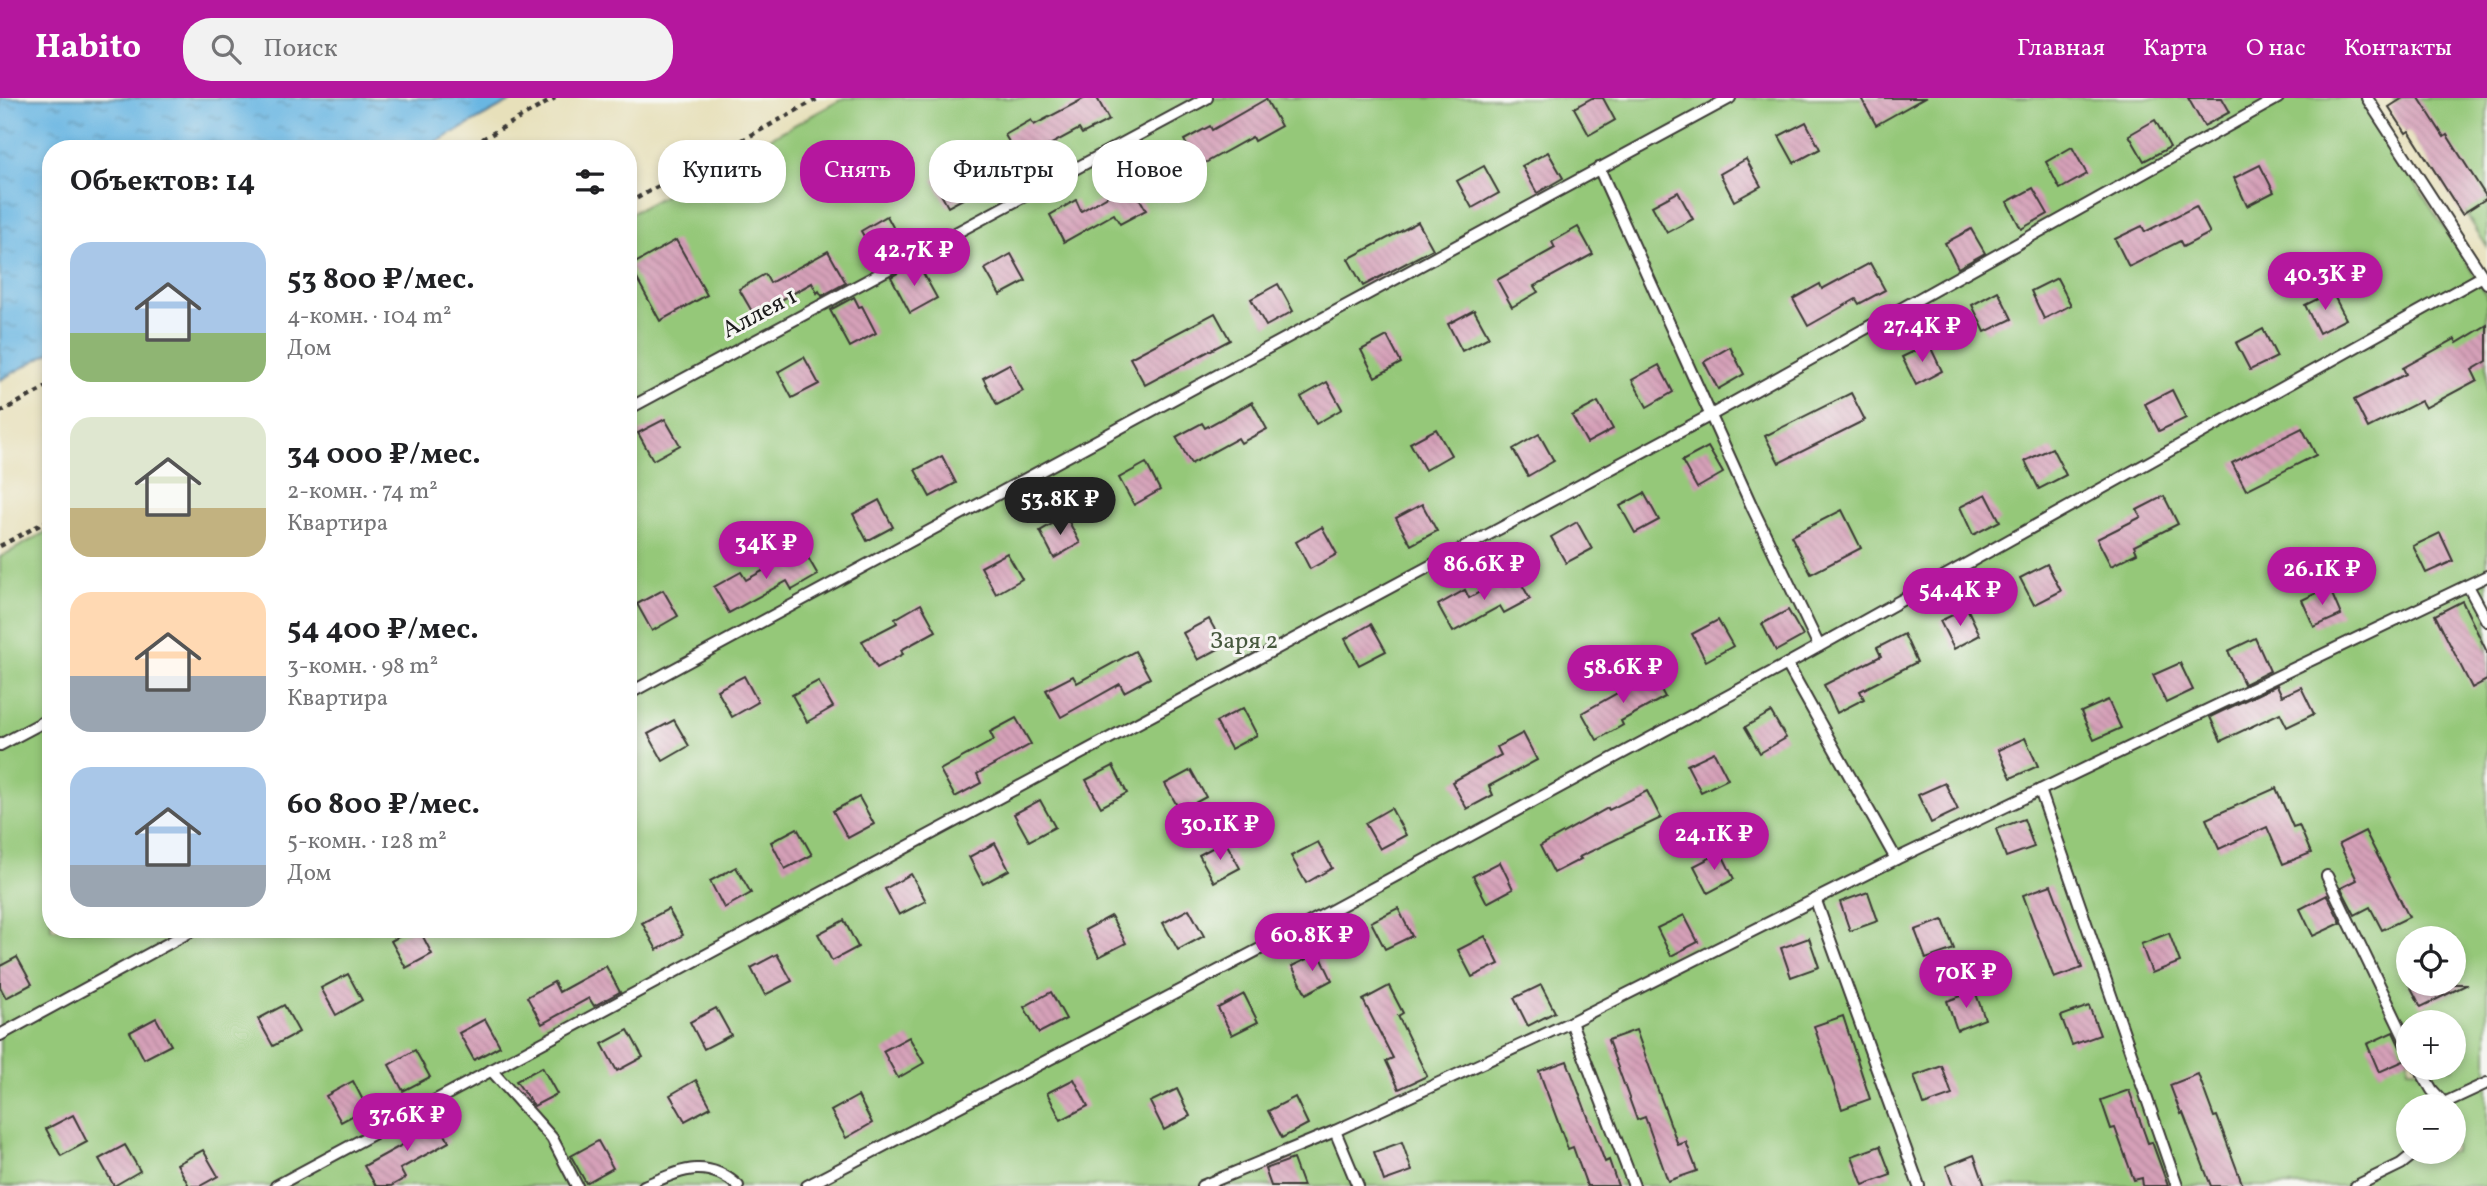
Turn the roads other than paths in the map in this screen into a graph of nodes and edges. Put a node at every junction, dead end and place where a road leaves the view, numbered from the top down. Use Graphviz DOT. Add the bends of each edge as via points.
graph roads {
  1 [pos="1208,98"];
  2 [pos="1730,98"];
  3 [pos="2278,98"];
  4 [pos="2367,98"];
  5 [pos="1599,168"];
  6 [pos="2485,279"];
  7 [pos="637,403"];
  8 [pos="1711,415"];
  9 [pos="2487,576"];
  10 [pos="2468,586"];
  11 [pos="2487,621"];
  12 [pos="1819,646"];
  13 [pos="1787,664"];
  14 [pos="637,689"];
  15 [pos="42,723"];
  16 [pos="0,745"];
  17 [pos="2040,790"];
  18 [pos="1896,859"];
  19 [pos="2327,876"];
  20 [pos="1816,901"];
  21 [pos="178,938"];
  22 [pos="2396,1020"];
  23 [pos="1571,1022"];
  24 [pos="0,1035"];
  25 [pos="491,1070"];
  26 [pos="2487,1083"];
  27 [pos="2466,1094"];
  28 [pos="1335,1131"];
  29 [pos="2401,1164"];
  30 [pos="276,1186"];
  31 [pos="577,1186"];
  32 [pos="643,1186"];
  33 [pos="738,1186"];
  34 [pos="807,1186"];
  35 [pos="1202,1186"];
  36 [pos="1357,1186"];
  37 [pos="1634,1186"];
  38 [pos="1919,1186"];
  39 [pos="2177,1186"];
  40 [pos="2356,1186"];
  1 -- 7 [label="lane, Аллея 1"];
  2 -- 5 [label="lane"];
  3 -- 8 [label="lane"];
  4 -- 6 [label="lane"];
  5 -- 8 [label="lane"];
  5 -- 14 [label="lane"];
  6 -- 12 [label="lane"];
  8 -- 12 [label="lane"];
  8 -- 25 [label="lane"];
  9 -- 10 [label="lane"];
  10 -- 11 [label="lane"];
  10 -- 17 [label="lane"];
  12 -- 13 [label="lane"];
  13 -- 18 [label="lane"];
  13 -- 34 [label="lane" via="1279,939"];
  15 -- 16 [label="lane"];
  17 -- 18 [label="lane"];
  17 -- 39 [label="lane"];
  18 -- 20 [label="lane"];
  19 -- 22 [label="lane"];
  20 -- 23 [label="lane"];
  20 -- 38 [label="lane"];
  21 -- 24 [label="lane"];
  23 -- 28 [label="lane"];
  23 -- 37 [label="lane"];
  25 -- 30 [label="lane"];
  25 -- 31 [label="lane" via="552,1139"];
  26 -- 27 [label="lane"];
  28 -- 35 [label="lane"];
  28 -- 36 [label="lane"];
  29 -- 40 [label="lane"];
  32 -- 33 [label="lane" via="688,1168 702,1168"];
}
